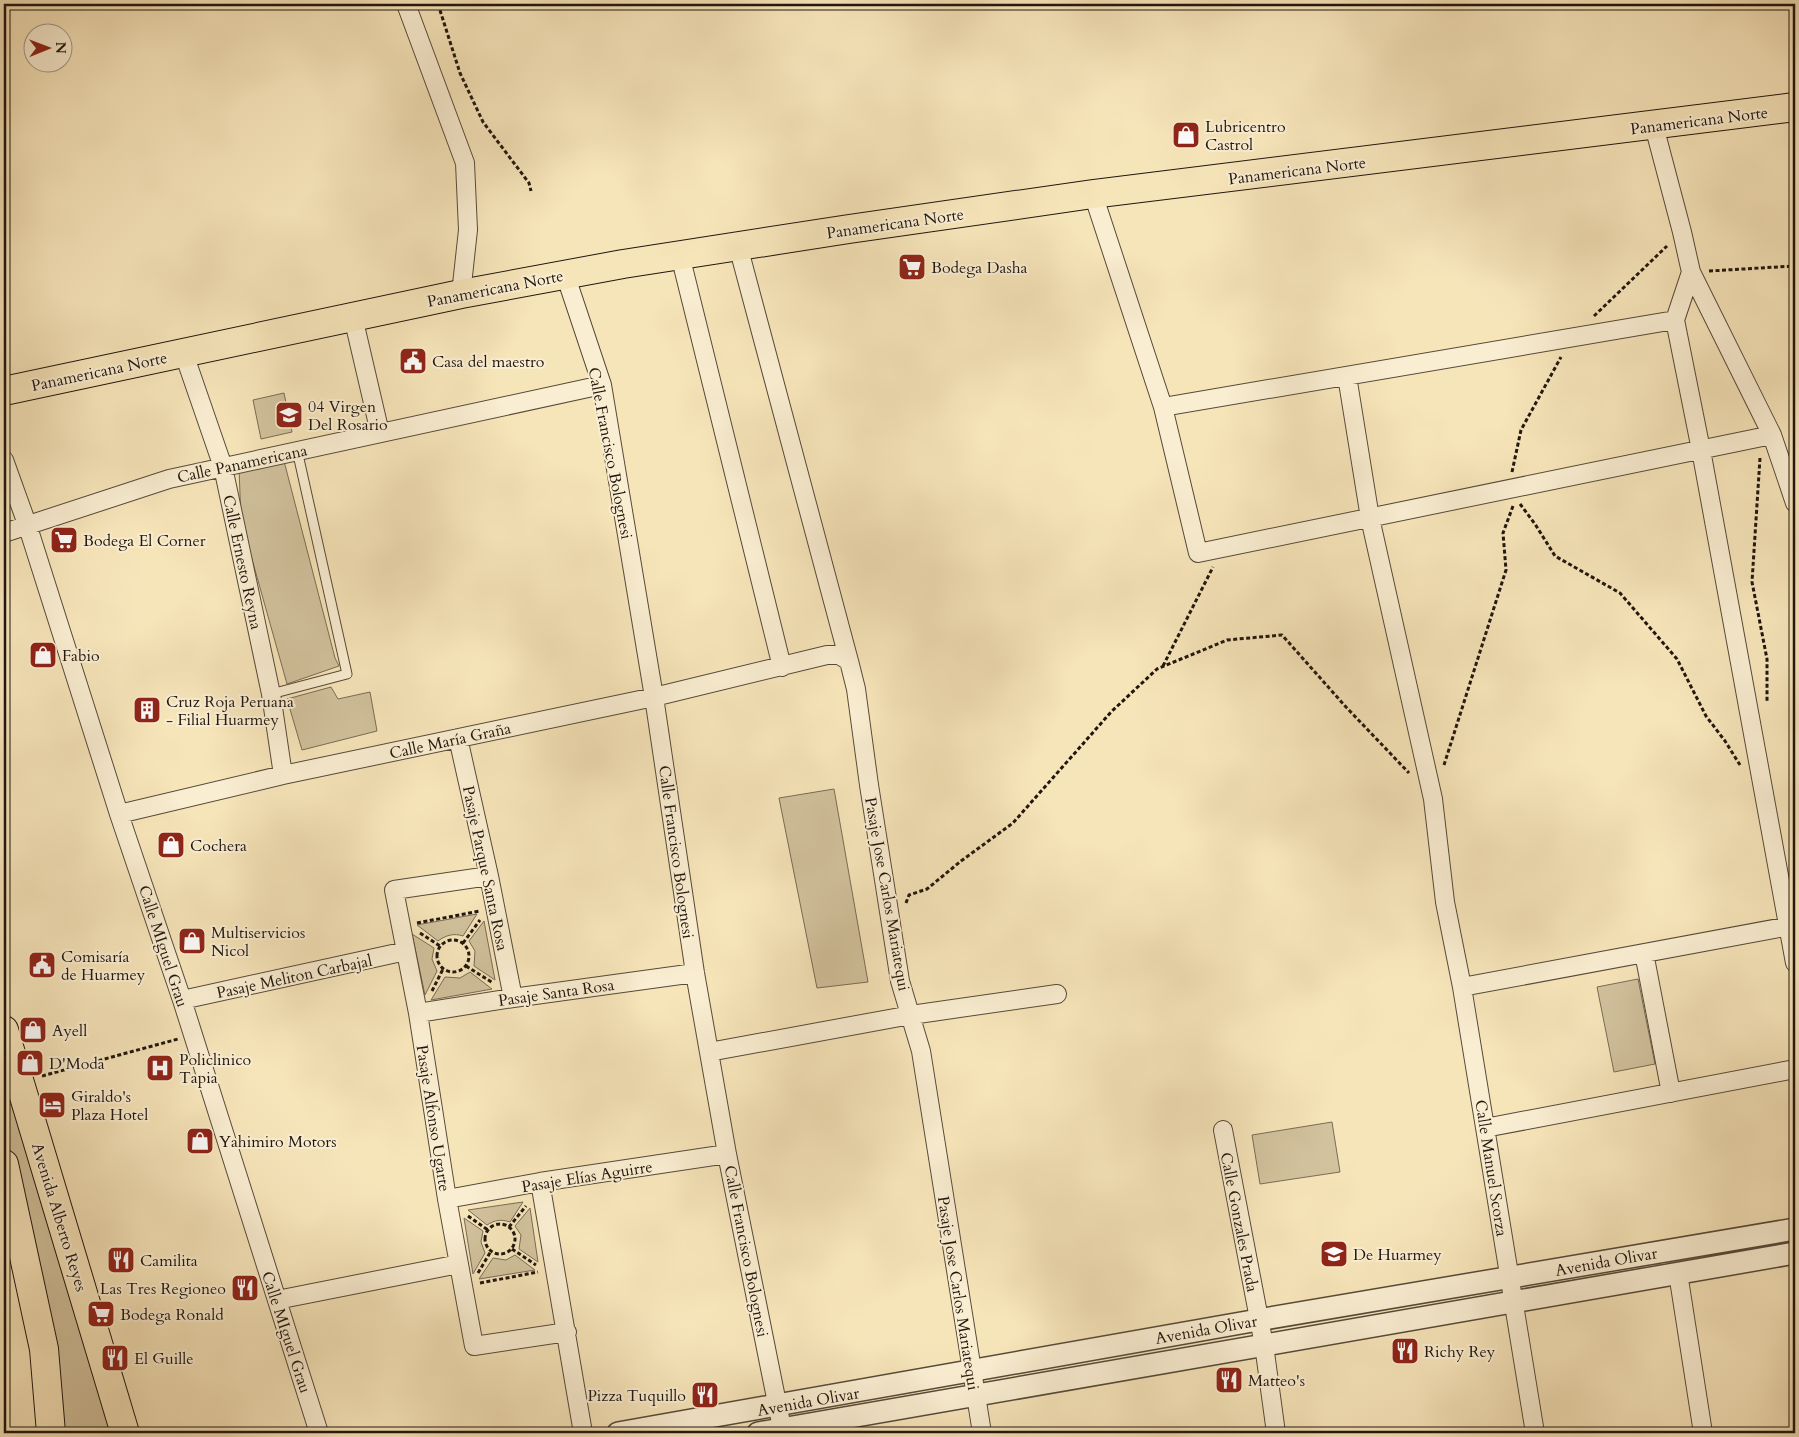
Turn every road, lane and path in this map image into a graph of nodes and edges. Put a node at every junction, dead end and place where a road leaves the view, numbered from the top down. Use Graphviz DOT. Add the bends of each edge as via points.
graph roads {
  1 [pos="406,4"];
  2 [pos="438,4"];
  3 [pos="1795,108"];
  4 [pos="1654,126"];
  5 [pos="531,191"];
  6 [pos="1093,194"];
  7 [pos="1682,232"];
  8 [pos="738,246"];
  9 [pos="680,255"];
  10 [pos="1795,266"];
  11 [pos="1691,272"];
  12 [pos="565,274"];
  13 [pos="461,294"];
  14 [pos="353,317"];
  15 [pos="1675,320"];
  16 [pos="1571,338"];
  17 [pos="184,354"];
  18 [pos="1346,376"];
  19 [pos="602,385"];
  20 [pos="4,392"];
  21 [pos="1163,408"];
  22 [pos="380,433"];
  23 [pos="1766,436"];
  24 [pos="297,450"];
  25 [pos="1701,450"];
  26 [pos="4,460"];
  27 [pos="223,466"];
  28 [pos="1508,489"];
  29 [pos="1795,503"];
  30 [pos="1370,518"];
  31 [pos="27,524"];
  32 [pos="4,532"];
  33 [pos="1231,546"];
  34 [pos="849,661"];
  35 [pos="782,667"];
  36 [pos="1163,667"];
  37 [pos="271,694"];
  38 [pos="654,697"];
  39 [pos="1767,706"];
  40 [pos="458,738"];
  41 [pos="1743,770"];
  42 [pos="283,774"];
  43 [pos="1433,799"];
  44 [pos="120,814"];
  45 [pos="489,876"];
  46 [pos="488,910"];
  47 [pos="483,916"];
  48 [pos="416,923"];
  49 [pos="1792,926"];
  50 [pos="415,930"];
  51 [pos="892,933"];
  52 [pos="463,943"];
  53 [pos="440,946"];
  54 [pos="406,951"];
  55 [pos="1644,953"];
  56 [pos="1795,963"];
  57 [pos="466,966"];
  58 [pos="695,973"];
  59 [pos="494,984"];
  60 [pos="1462,987"];
  61 [pos="1057,994"];
  62 [pos="514,998"];
  63 [pos="182,1000"];
  64 [pos="418,1013"];
  65 [pos="911,1016"];
  66 [pos="4,1030"];
  67 [pos="193,1035"];
  68 [pos="709,1052"];
  69 [pos="1795,1069"];
  70 [pos="11,1085"];
  71 [pos="1671,1093"];
  72 [pos="1485,1128"];
  73 [pos="1223,1130"];
  74 [pos="727,1154"];
  75 [pos="4,1164"];
  76 [pos="540,1182"];
  77 [pos="448,1199"];
  78 [pos="527,1205"];
  79 [pos="466,1214"];
  80 [pos="509,1228"];
  81 [pos="1795,1229"];
  82 [pos="488,1230"];
  83 [pos="512,1249"];
  84 [pos="491,1251"];
  85 [pos="1795,1253"];
  86 [pos="459,1264"];
  87 [pos="1678,1273"];
  88 [pos="477,1276"];
  89 [pos="1510,1277"];
  90 [pos="472,1285"];
  91 [pos="276,1300"];
  92 [pos="1514,1302"];
  93 [pos="1258,1320"];
  94 [pos="567,1332"];
  95 [pos="1264,1345"];
  96 [pos="972,1371"];
  97 [pos="976,1395"];
  98 [pos="778,1406"];
  99 [pos="783,1431"];
  100 [pos="51,1433"];
  101 [pos="125,1433"];
  102 [pos="319,1433"];
  103 [pos="583,1433"];
  104 [pos="618,1433"];
  105 [pos="758,1433"];
  106 [pos="982,1433"];
  107 [pos="1276,1433"];
  108 [pos="1535,1433"];
  109 [pos="1703,1433"];
  1 -- 13 [label="street" via="465,163 468,230"];
  2 -- 5 [label="path" via="460,73 483,122 529,183"];
  3 -- 4 [label="main road, Panamericana Norte"];
  4 -- 6 [label="main road, Panamericana Norte"];
  4 -- 7 [label="street"];
  6 -- 8 [label="main road, Panamericana Norte"];
  6 -- 21 [label="street"];
  7 -- 11 [label="street"];
  7 -- 16 [label="path"];
  8 -- 9 [label="main road, Panamericana Norte"];
  8 -- 34 [label="street, Pasaje Jose Carlos Mariatequi"];
  9 -- 12 [label="main road, Panamericana Norte"];
  9 -- 35 [label="street"];
  10 -- 11 [label="path"];
  11 -- 15 [label="street"];
  11 -- 23 [label="street"];
  12 -- 13 [label="main road, Panamericana Norte"];
  12 -- 19 [label="street, Calle Francisco Bolognesi"];
  13 -- 14 [label="main road, Panamericana Norte"];
  14 -- 17 [label="main road, Panamericana Norte"];
  14 -- 22 [label="street"];
  15 -- 16 [label="street"];
  15 -- 25 [label="street"];
  16 -- 18 [label="street"];
  16 -- 28 [label="path" via="1521,430"];
  17 -- 20 [label="main road, Panamericana Norte"];
  17 -- 27 [label="street, Calle Ernesto Reyna"];
  18 -- 21 [label="street"];
  18 -- 30 [label="street, Calle Manuel Scorza"];
  19 -- 22 [label="street, Calle Panamericana"];
  19 -- 38 [label="street, Calle Francisco Bolognesi"];
  21 -- 33 [label="street" via="1198,553"];
  22 -- 24 [label="street, Calle Panamericana"];
  23 -- 25 [label="street"];
  23 -- 29 [label="street"];
  23 -- 39 [label="path" via="1752,582 1767,659"];
  24 -- 27 [label="street, Calle Panamericana"];
  24 -- 37 [label="lane" via="347,674"];
  25 -- 28 [label="street"];
  25 -- 49 [label="street"];
  26 -- 31 [label="street, Calle MIguel Grau"];
  27 -- 31 [label="street, Calle Panamericana" via="169,479"];
  27 -- 37 [label="street, Calle Ernesto Reyna"];
  28 -- 30 [label="street"];
  30 -- 33 [label="street"];
  30 -- 43 [label="street, Calle Manuel Scorza"];
  31 -- 32 [label="street, Calle Panamericana"];
  31 -- 44 [label="street, Calle MIguel Grau"];
  33 -- 36 [label="path" via="1213,566"];
  34 -- 35 [label="street" via="839,655 827,655"];
  34 -- 51 [label="street, Pasaje Jose Carlos Mariatequi" via="856,689"];
  35 -- 38 [label="street, Calle María Graña"];
  36 -- 43 [label="path" via="1227,640 1282,635"];
  36 -- 51 [label="path" via="1111,712 1013,823 927,889 909,894 897,929"];
  37 -- 42 [label="street, Calle Ernesto Reyna"];
  38 -- 40 [label="street, Calle María Graña"];
  38 -- 58 [label="street, Calle Francisco Bolognesi"];
  40 -- 42 [label="street, Calle María Graña"];
  40 -- 45 [label="street, Pasaje Parque Santa Rosa"];
  41 -- 43 [label="path" via="1706,716 1677,659 1620,593 1555,556 1516,498 1503,533 1506,570"];
  42 -- 44 [label="street, Calle María Graña"];
  43 -- 60 [label="street, Calle Manuel Scorza" via="1445,902"];
  44 -- 63 [label="street, Calle MIguel Grau"];
  45 -- 54 [label="street, Pasaje Alfonso Ugarte" via="394,890"];
  45 -- 62 [label="street, Pasaje Parque Santa Rosa"];
  46 -- 48 [label="path"];
  47 -- 52 [label="path"];
  49 -- 55 [label="street"];
  49 -- 56 [label="street"];
  50 -- 53 [label="path"];
  51 -- 65 [label="street, Pasaje Jose Carlos Mariatequi" via="900,981"];
  52 -- 53 [label="path" via="450,940"];
  52 -- 57 [label="path" via="469,954"];
  53 -- 57 [label="path" via="436,958 443,969 455,973"];
  54 -- 63 [label="street, Pasaje Meliton Carbajal"];
  54 -- 64 [label="street, Pasaje Alfonso Ugarte"];
  55 -- 60 [label="street"];
  55 -- 71 [label="street"];
  57 -- 59 [label="path"];
  58 -- 62 [label="street, Pasaje Santa Rosa"];
  58 -- 68 [label="street, Calle Francisco Bolognesi"];
  60 -- 72 [label="street, Calle Manuel Scorza"];
  61 -- 65 [label="street"];
  62 -- 64 [label="street, Pasaje Santa Rosa"];
  63 -- 67 [label="street, Calle MIguel Grau"];
  64 -- 77 [label="street, Pasaje Alfonso Ugarte"];
  65 -- 68 [label="street"];
  65 -- 96 [label="street, Pasaje Jose Carlos Mariatequi" via="921,1051"];
  66 -- 70 [label="main road, Avenida Alberto Reyes"];
  67 -- 70 [label="path"];
  67 -- 91 [label="street, Calle MIguel Grau"];
  68 -- 74 [label="street, Calle Francisco Bolognesi"];
  69 -- 71 [label="street"];
  70 -- 101 [label="main road, Avenida Alberto Reyes"];
  71 -- 72 [label="street"];
  72 -- 89 [label="street, Calle Manuel Scorza"];
  73 -- 93 [label="street, Calle Gonzales Prada"];
  74 -- 76 [label="street, Pasaje Elías Aguirre"];
  74 -- 98 [label="street, Calle Francisco Bolognesi"];
  75 -- 100 [label="main road" via="44,1349"];
  76 -- 77 [label="street, Pasaje Elías Aguirre"];
  76 -- 94 [label="street"];
  77 -- 86 [label="street, Pasaje Alfonso Ugarte"];
  78 -- 80 [label="path"];
  79 -- 82 [label="path"];
  80 -- 82 [label="path" via="498,1224"];
  80 -- 83 [label="path" via="515,1238"];
  81 -- 89 [label="street, Avenida Olivar"];
  82 -- 84 [label="path" via="485,1241"];
  83 -- 84 [label="path" via="502,1254"];
  83 -- 90 [label="path" via="543,1270"];
  84 -- 88 [label="path"];
  85 -- 87 [label="street, Avenida Olivar"];
  86 -- 91 [label="street"];
  86 -- 94 [label="street, Pasaje Alfonso Ugarte" via="474,1346"];
  87 -- 92 [label="street, Avenida Olivar"];
  87 -- 109 [label="street"];
  89 -- 92 [label="street, Calle Manuel Scorza"];
  89 -- 93 [label="street, Avenida Olivar"];
  91 -- 102 [label="street, Calle MIguel Grau"];
  92 -- 95 [label="street, Avenida Olivar"];
  92 -- 108 [label="street, Calle Manuel Scorza"];
  93 -- 95 [label="street, Calle Gonzales Prada"];
  93 -- 96 [label="street, Avenida Olivar"];
  94 -- 103 [label="street"];
  95 -- 97 [label="street, Avenida Olivar"];
  95 -- 107 [label="street, Calle Gonzales Prada"];
  96 -- 97 [label="street, Pasaje Jose Carlos Mariatequi"];
  96 -- 98 [label="street, Avenida Olivar"];
  97 -- 99 [label="street, Avenida Olivar"];
  97 -- 106 [label="street, Pasaje Jose Carlos Mariatequi"];
  98 -- 99 [label="street, Calle Francisco Bolognesi"];
  98 -- 104 [label="street, Avenida Olivar"];
  99 -- 105 [label="street, Avenida Olivar"];
}
